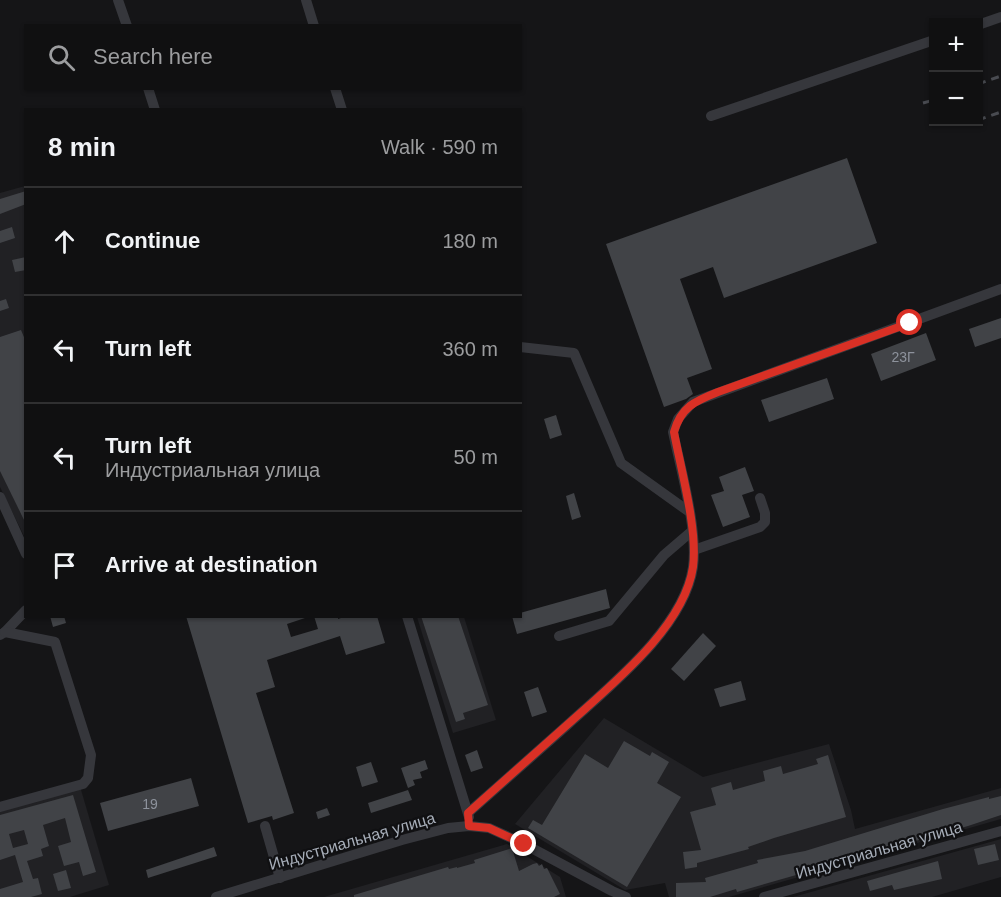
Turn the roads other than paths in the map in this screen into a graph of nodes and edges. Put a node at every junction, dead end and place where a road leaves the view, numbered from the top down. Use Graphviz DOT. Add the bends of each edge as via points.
graph roads {
  1 [pos="118,0"];
  2 [pos="306,0"];
  3 [pos="1001,17"];
  4 [pos="983,23"];
  5 [pos="125,24"];
  6 [pos="313,24"];
  7 [pos="929,41"];
  8 [pos="149,90"];
  9 [pos="336,90"];
  10 [pos="154,108"];
  11 [pos="341,108"];
  12 [pos="711,116"];
  13 [pos="1001,289"];
  14 [pos="522,347"];
  15 [pos="0,497"];
  16 [pos="760,498"];
  17 [pos="688,511"];
  18 [pos="692,531"];
  19 [pos="24,550"];
  20 [pos="694,550"];
  21 [pos="24,612"];
  22 [pos="408,618"];
  23 [pos="2,634"];
  24 [pos="559,636"];
  25 [pos="0,807"];
  26 [pos="468,813"];
  27 [pos="265,826"];
  28 [pos="469,826"];
  29 [pos="1001,831"];
  30 [pos="280,878"];
  31 [pos="216,897"];
  32 [pos="626,897"];
  33 [pos="764,897"];
  1 -- 5 [label="street"];
  2 -- 6 [label="street"];
  3 -- 4 [label="street"];
  7 -- 12 [label="street"];
  8 -- 10 [label="street"];
  9 -- 11 [label="street"];
  13 -- 17 [label="street" via="693,402 678,419 674,432"];
  14 -- 17 [label="street" via="574,353 621,463"];
  15 -- 19 [label="street"];
  16 -- 20 [label="street" via="765,522 760,527"];
  17 -- 18 [label="street"];
  18 -- 20 [label="street"];
  18 -- 24 [label="street" via="664,555 609,621"];
  20 -- 26 [label="street" via="690,582 677,610 639,660"];
  21 -- 23 [label="street"];
  22 -- 26 [label="street"];
  23 -- 25 [label="street" via="55,642 92,755 88,778 82,784"];
  26 -- 28 [label="street"];
  27 -- 30 [label="street"];
  28 -- 30 [label="street, Индустриальная улица" via="402,840"];
  28 -- 32 [label="street, Индустриальная улица" via="489,828"];
  29 -- 33 [label="street, Индустриальная улица"];
  30 -- 31 [label="street, Индустриальная улица"];
}
